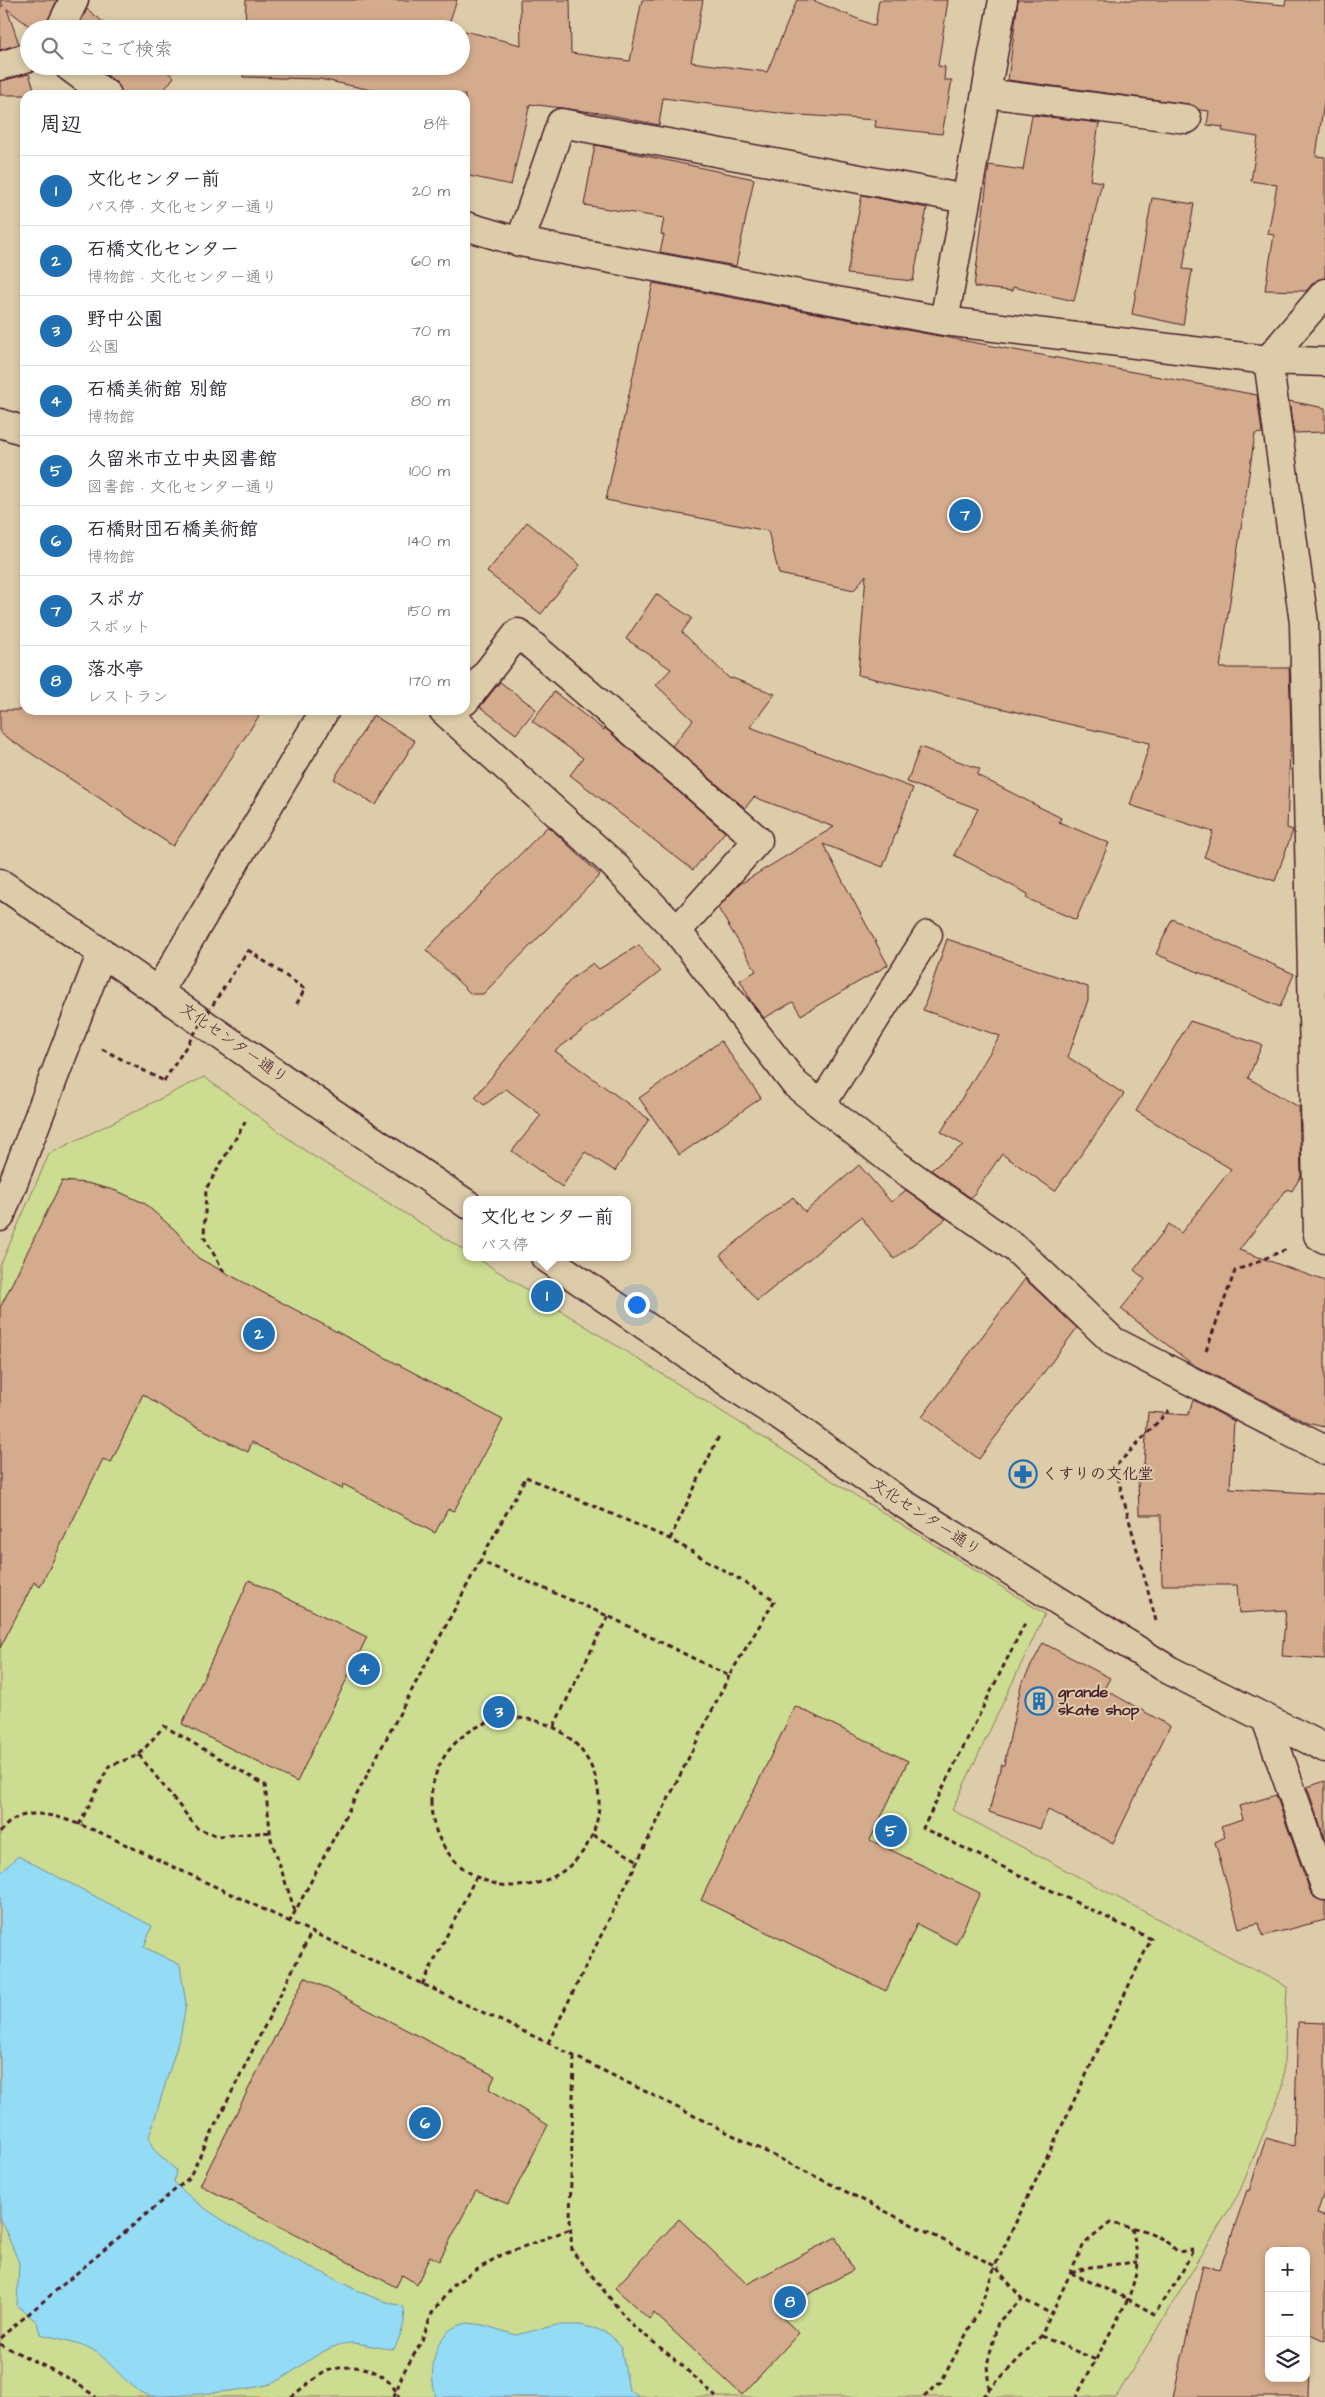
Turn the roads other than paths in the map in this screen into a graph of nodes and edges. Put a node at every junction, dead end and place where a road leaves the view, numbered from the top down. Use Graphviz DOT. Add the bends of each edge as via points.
graph roads {
  1 [pos="74,0"];
  2 [pos="1003,0"];
  3 [pos="64,20"];
  4 [pos="20,60"];
  5 [pos="0,66"];
  6 [pos="80,75"];
  7 [pos="100,90"];
  8 [pos="986,93"];
  9 [pos="1187,120"];
  10 [pos="966,199"];
  11 [pos="470,227"];
  12 [pos="520,242"];
  13 [pos="1325,293"];
  14 [pos="944,321"];
  15 [pos="1268,360"];
  16 [pos="1325,362"];
  17 [pos="0,423"];
  18 [pos="20,429"];
  19 [pos="470,691"];
  20 [pos="322,715"];
  21 [pos="459,715"];
  22 [pos="0,883"];
  23 [pos="678,931"];
  24 [pos="928,935"];
  25 [pos="102,952"];
  26 [pos="159,990"];
  27 [pos="821,1105"];
  28 [pos="463,1201"];
  29 [pos="0,1217"];
  30 [pos="1322,1237"];
  31 [pos="551,1261"];
  32 [pos="1325,1450"];
  33 [pos="1266,1719"];
  34 [pos="1325,1748"];
  35 [pos="1325,1886"];
  1 -- 3 [label="main road"];
  2 -- 8 [label="main road"];
  4 -- 5 [label="main road"];
  6 -- 7 [label="main road"];
  8 -- 9 [label="main road"];
  8 -- 10 [label="main road"];
  10 -- 12 [label="main road" via="561,123"];
  10 -- 14 [label="main road"];
  11 -- 12 [label="main road"];
  12 -- 14 [label="main road"];
  13 -- 15 [label="main road"];
  14 -- 15 [label="main road"];
  15 -- 16 [label="main road"];
  15 -- 30 [label="main road" via="1304,623"];
  17 -- 18 [label="main road"];
  19 -- 23 [label="main road" via="518,633 758,840"];
  20 -- 26 [label="main road"];
  21 -- 23 [label="main road"];
  22 -- 25 [label="main road, 文化センター通り"];
  23 -- 27 [label="main road" via="795,1084"];
  24 -- 27 [label="main road"];
  25 -- 26 [label="main road, 文化センター通り"];
  25 -- 29 [label="main road"];
  26 -- 28 [label="main road, 文化センター通り"];
  27 -- 32 [label="main road" via="894,1163 1015,1248 1113,1341"];
  31 -- 33 [label="main road, 文化センター通り" via="781,1416 899,1501 1169,1670"];
  33 -- 34 [label="main road, 文化センター通り"];
  33 -- 35 [label="main road"];
}
